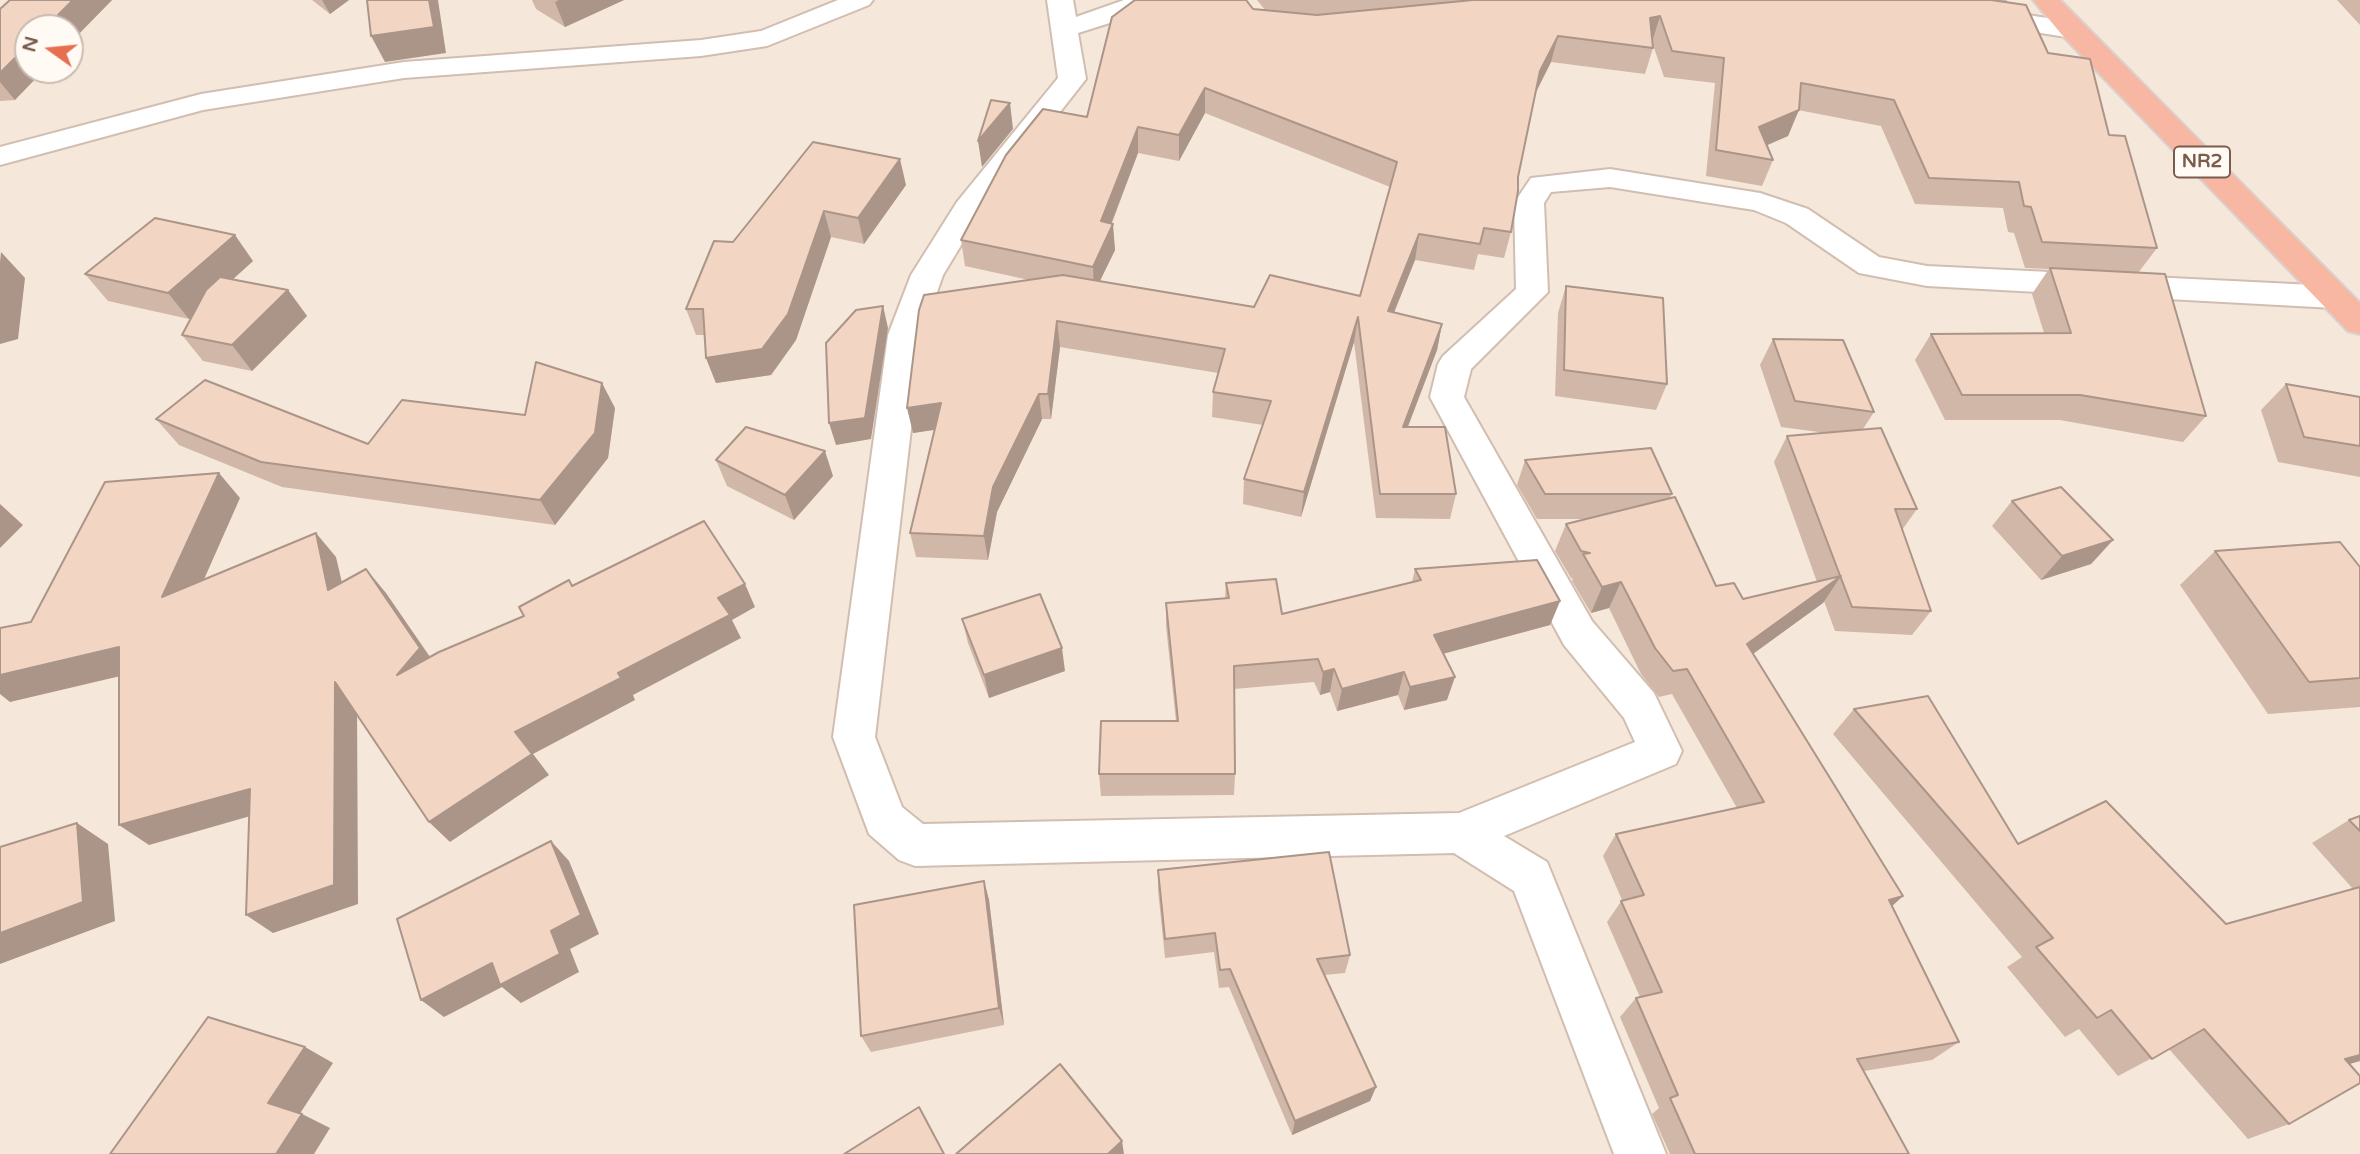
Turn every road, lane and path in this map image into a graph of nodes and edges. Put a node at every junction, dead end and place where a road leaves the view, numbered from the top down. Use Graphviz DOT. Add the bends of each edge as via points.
graph roads {
  1 [pos="860,0"];
  2 [pos="1142,0"];
  3 [pos="1885,0"];
  4 [pos="2046,0"];
  5 [pos="1063,15"];
  6 [pos="2072,30"];
  7 [pos="0,156"];
  8 [pos="2334,297"];
  9 [pos="2360,323"];
  10 [pos="1460,833"];
  11 [pos="1640,1154"];
  1 -- 7 [label="street" via="767,38 701,48 404,70 201,102"];
  2 -- 5 [label="street" via="1126,10"];
  3 -- 6 [label="street"];
  4 -- 6 [label="highway, NR2"];
  5 -- 10 [label="street" via="1072,79 968,209 927,275 905,335 854,737 885,820 915,845"];
  6 -- 8 [label="highway, NR2"];
  8 -- 9 [label="highway, NR2"];
  8 -- 10 [label="street" via="1927,276 1870,266 1797,216 1760,202 1610,178 1541,184 1529,203 1532,292 1455,364 1447,397 1578,633 1639,706 1661,751"];
  10 -- 11 [label="street" via="1531,877"];
}
